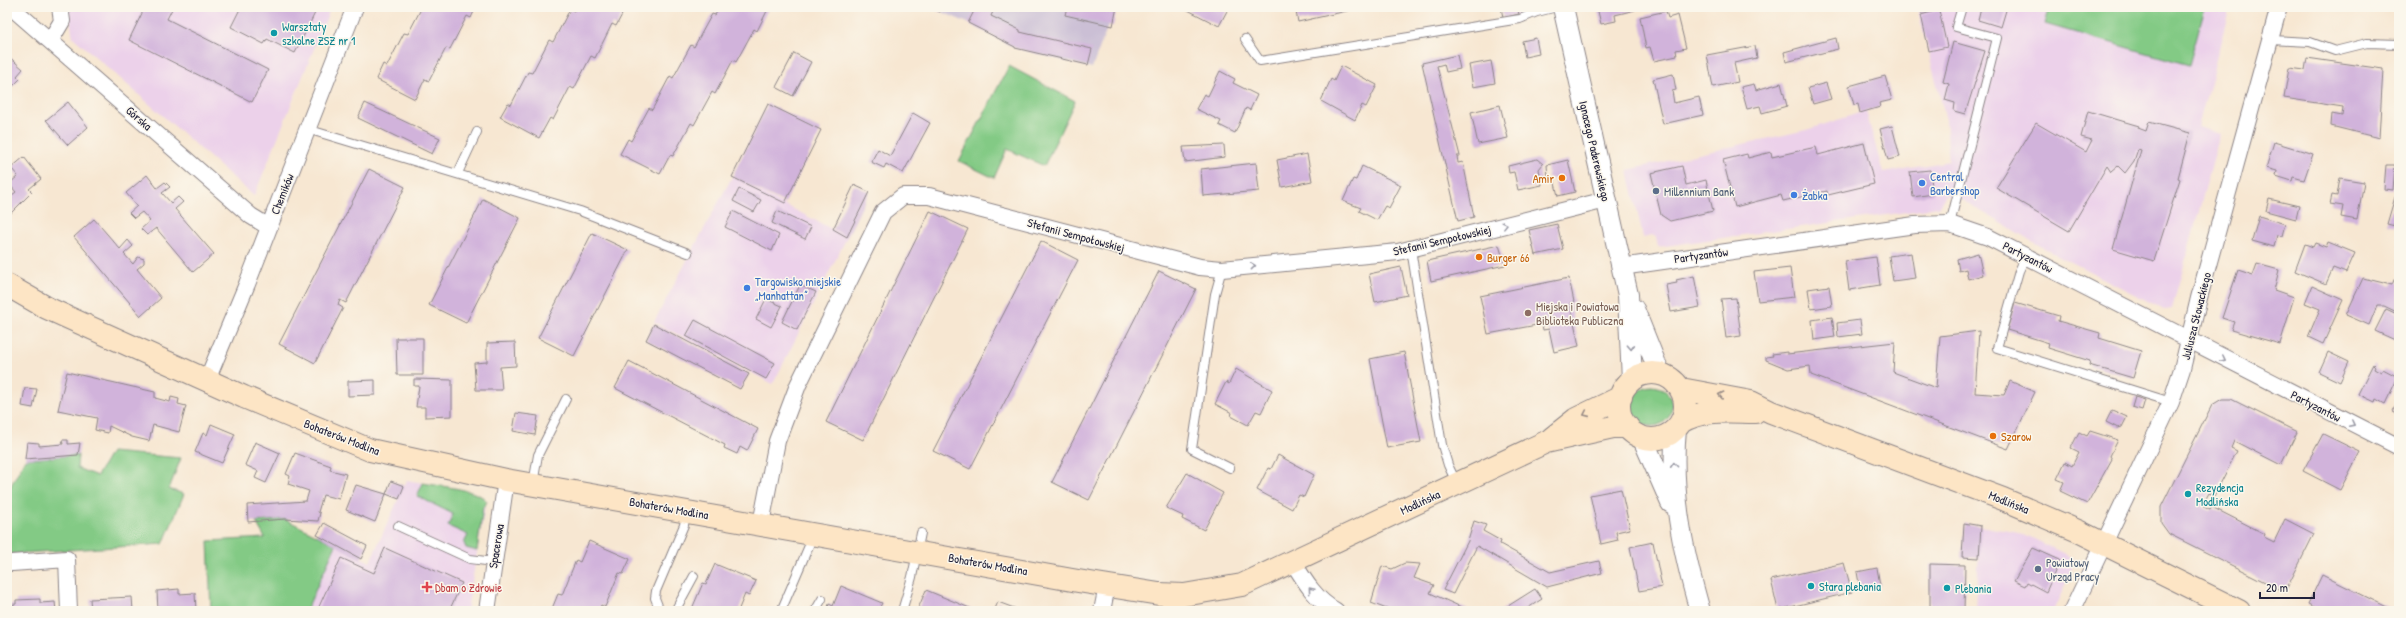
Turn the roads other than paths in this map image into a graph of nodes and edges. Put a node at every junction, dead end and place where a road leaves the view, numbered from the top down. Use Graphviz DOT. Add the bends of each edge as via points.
graph roads {
  1 [pos="12,7"];
  2 [pos="60,7"];
  3 [pos="355,7"];
  4 [pos="1557,7"];
  5 [pos="1563,7"];
  6 [pos="1962,7"];
  7 [pos="2279,7"];
  8 [pos="1536,9"];
  9 [pos="1245,39"];
  10 [pos="2271,40"];
  11 [pos="50,41"];
  12 [pos="2399,44"];
  13 [pos="307,129"];
  14 [pos="477,132"];
  15 [pos="458,173"];
  16 [pos="1606,200"];
  17 [pos="1950,224"];
  18 [pos="269,227"];
  19 [pos="1411,249"];
  20 [pos="688,253"];
  21 [pos="2026,256"];
  22 [pos="1621,267"];
  23 [pos="1222,269"];
  24 [pos="7,285"];
  25 [pos="1628,294"];
  26 [pos="2189,341"];
  27 [pos="1660,374"];
  28 [pos="206,380"];
  29 [pos="1626,389"];
  30 [pos="1681,389"];
  31 [pos="566,399"];
  32 [pos="2171,402"];
  33 [pos="1771,412"];
  34 [pos="1678,426"];
  35 [pos="1635,432"];
  36 [pos="1546,442"];
  37 [pos="2399,447"];
  38 [pos="1230,468"];
  39 [pos="506,480"];
  40 [pos="1457,484"];
  41 [pos="533,485"];
  42 [pos="686,511"];
  43 [pos="1678,518"];
  44 [pos="760,524"];
  45 [pos="398,526"];
  46 [pos="814,534"];
  47 [pos="919,542"];
  48 [pos="2104,544"];
  49 [pos="494,562"];
  50 [pos="1293,562"];
  51 [pos="12,563"];
  52 [pos="694,576"];
  53 [pos="1107,586"];
  54 [pos="1693,586"];
  55 [pos="822,599"];
  56 [pos="69,611"];
  57 [pos="487,611"];
  58 [pos="660,611"];
  59 [pos="675,611"];
  60 [pos="780,611"];
  61 [pos="815,611"];
  62 [pos="902,611"];
  63 [pos="1102,611"];
  64 [pos="1336,611"];
  65 [pos="1696,611"];
  66 [pos="1700,611"];
  67 [pos="2072,611"];
  68 [pos="2239,611"];
  1 -- 11 [label="street, Górska"];
  2 -- 11 [label="street" via="62,21"];
  3 -- 13 [label="street, Chemików"];
  4 -- 8 [label="lane"];
  5 -- 16 [label="street, Ignacego Paderewskiego"];
  6 -- 17 [label="lane" via="1956,27 1997,38"];
  7 -- 10 [label="street, Juliusza Słowackiego"];
  8 -- 9 [label="lane" via="1520,19 1260,61"];
  10 -- 12 [label="lane" via="2310,42 2335,51 2367,43"];
  10 -- 26 [label="street, Juliusza Słowackiego"];
  11 -- 18 [label="street, Górska" via="251,216"];
  13 -- 15 [label="lane"];
  13 -- 18 [label="street, Chemików"];
  14 -- 15 [label="lane"];
  15 -- 20 [label="lane" via="580,211"];
  19 -- 16 [label="street, Stefanii Sempołowskiej, one-way"];
  16 -- 22 [label="street, Ignacego Paderewskiego"];
  17 -- 21 [label="street, Partyzantów" via="1988,237"];
  17 -- 22 [label="street, Partyzantów" via="1915,225"];
  18 -- 28 [label="street, Chemików"];
  23 -- 19 [label="street, Stefanii Sempołowskiej, one-way"];
  19 -- 40 [label="lane" via="1442,445"];
  21 -- 26 [label="street, Partyzantów"];
  21 -- 32 [label="lane" via="2019,271 1997,348"];
  22 -- 25 [label="street, Ignacego Paderewskiego"];
  23 -- 38 [label="lane" via="1215,294 1192,449"];
  23 -- 44 [label="street, Stefanii Sempołowskiej" via="1200,267 929,196 903,196 883,212 798,385 777,441"];
  24 -- 28 [label="main road, Bohaterów Modlina" via="47,308"];
  25 -- 27 [label="street, Ignacego Paderewskiego"];
  25 -- 29 [label="street, Ignacego Paderewskiego, one-way"];
  26 -- 32 [label="street, Juliusza Słowackiego"];
  26 -- 37 [label="street, Partyzantów, one-way"];
  27 -- 29 [label="main road" via="1643,374"];
  27 -- 30 [label="main road" via="1668,377"];
  28 -- 39 [label="main road, Bohaterów Modlina" via="370,450"];
  29 -- 35 [label="main road" via="1620,413"];
  29 -- 36 [label="main road, Modlińska, one-way" via="1576,419"];
  33 -- 30 [label="main road, Modlińska, one-way" via="1751,402"];
  30 -- 34 [label="main road" via="1685,406"];
  31 -- 41 [label="lane" via="538,454"];
  32 -- 48 [label="street, Juliusza Słowackiego"];
  33 -- 34 [label="main road, Modlińska" via="1714,411 1692,416"];
  33 -- 48 [label="main road, Modlińska" via="2002,499"];
  34 -- 35 [label="main road" via="1660,438"];
  43 -- 34 [label="street, one-way" via="1673,456"];
  35 -- 36 [label="main road, Modlińska" via="1612,427"];
  35 -- 43 [label="street"];
  36 -- 40 [label="main road, Modlińska"];
  39 -- 41 [label="main road, Bohaterów Modlina"];
  39 -- 49 [label="street, Spacerowa"];
  40 -- 50 [label="main road, Modlińska"];
  41 -- 42 [label="main road, Bohaterów Modlina"];
  42 -- 44 [label="main road, Bohaterów Modlina"];
  42 -- 58 [label="lane" via="684,525 656,591 655,598"];
  43 -- 54 [label="street"];
  44 -- 46 [label="main road, Bohaterów Modlina"];
  45 -- 49 [label="lane" via="470,559"];
  46 -- 47 [label="main road, Bohaterów Modlina"];
  46 -- 60 [label="lane"];
  47 -- 53 [label="main road, Bohaterów Modlina"];
  47 -- 62 [label="lane"];
  48 -- 67 [label="street, Juliusza Słowackiego"];
  48 -- 68 [label="main road, Modlińska"];
  49 -- 57 [label="street, Spacerowa"];
  50 -- 53 [label="main road, Bohaterów Modlina" via="1242,585 1184,595"];
  64 -- 50 [label="street, one-way" via="1309,588"];
  51 -- 56 [label="street" via="67,559"];
  52 -- 59 [label="lane"];
  53 -- 63 [label="street"];
  54 -- 65 [label="street"];
  54 -- 66 [label="street"];
  55 -- 61 [label="lane"];
}
